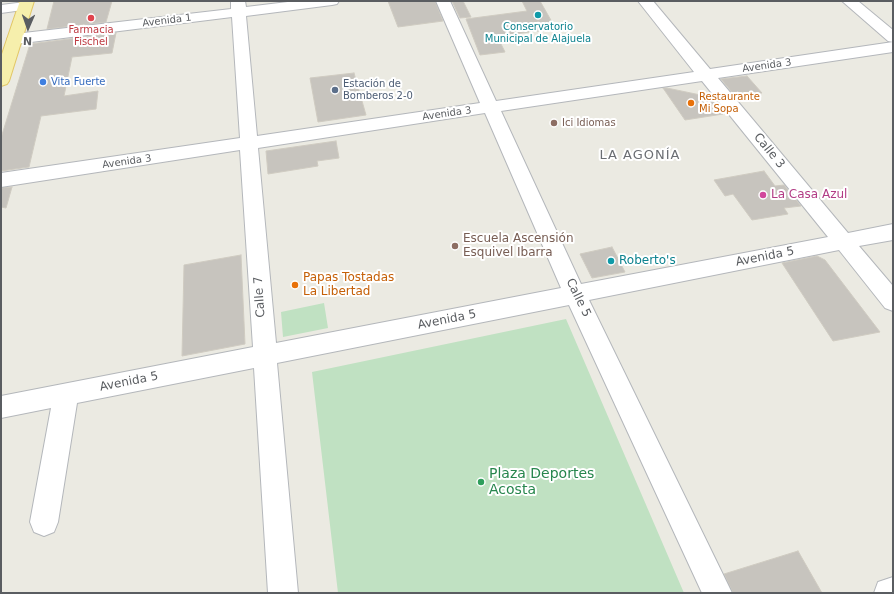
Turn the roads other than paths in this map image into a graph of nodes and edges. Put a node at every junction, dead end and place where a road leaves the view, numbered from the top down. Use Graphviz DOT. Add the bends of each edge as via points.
graph roads {
  1 [pos="332,1"];
  2 [pos="443,1"];
  3 [pos="645,1"];
  4 [pos="849,1"];
  5 [pos="26,4"];
  6 [pos="239,7"];
  7 [pos="1,9"];
  8 [pos="893,38"];
  9 [pos="8,40"];
  10 [pos="893,47"];
  11 [pos="706,74"];
  12 [pos="1,81"];
  13 [pos="491,107"];
  14 [pos="250,143"];
  15 [pos="1,180"];
  16 [pos="893,232"];
  17 [pos="844,241"];
  18 [pos="576,295"];
  19 [pos="893,302"];
  20 [pos="264,356"];
  21 [pos="66,394"];
  22 [pos="1,407"];
  23 [pos="44,522"];
  24 [pos="893,592"];
  25 [pos="283,593"];
  26 [pos="717,593"];
  27 [pos="889,593"];
  1 -- 6 [label="street, Avenida 1"];
  2 -- 13 [label="street, Calle 5"];
  3 -- 11 [label="street, Calle 3"];
  4 -- 8 [label="street"];
  5 -- 7 [label="street"];
  5 -- 9 [label="main road"];
  6 -- 9 [label="street, Avenida 1" via="188,23"];
  6 -- 14 [label="street, Calle 7"];
  9 -- 12 [label="main road"];
  10 -- 11 [label="street, Avenida 3"];
  11 -- 13 [label="street, Avenida 3"];
  11 -- 17 [label="street, Calle 3"];
  13 -- 14 [label="street, Avenida 3"];
  13 -- 18 [label="street, Calle 5"];
  14 -- 15 [label="street, Avenida 3"];
  14 -- 20 [label="street, Calle 7"];
  16 -- 17 [label="street, Avenida 5"];
  17 -- 18 [label="street, Avenida 5"];
  17 -- 19 [label="street, Calle 3"];
  18 -- 20 [label="street, Avenida 5"];
  18 -- 26 [label="street, Calle 5"];
  20 -- 21 [label="street, Avenida 5"];
  20 -- 25 [label="street, Calle 7"];
  21 -- 22 [label="street, Avenida 5"];
  21 -- 23 [label="street"];
  24 -- 27 [label="street"];
}
